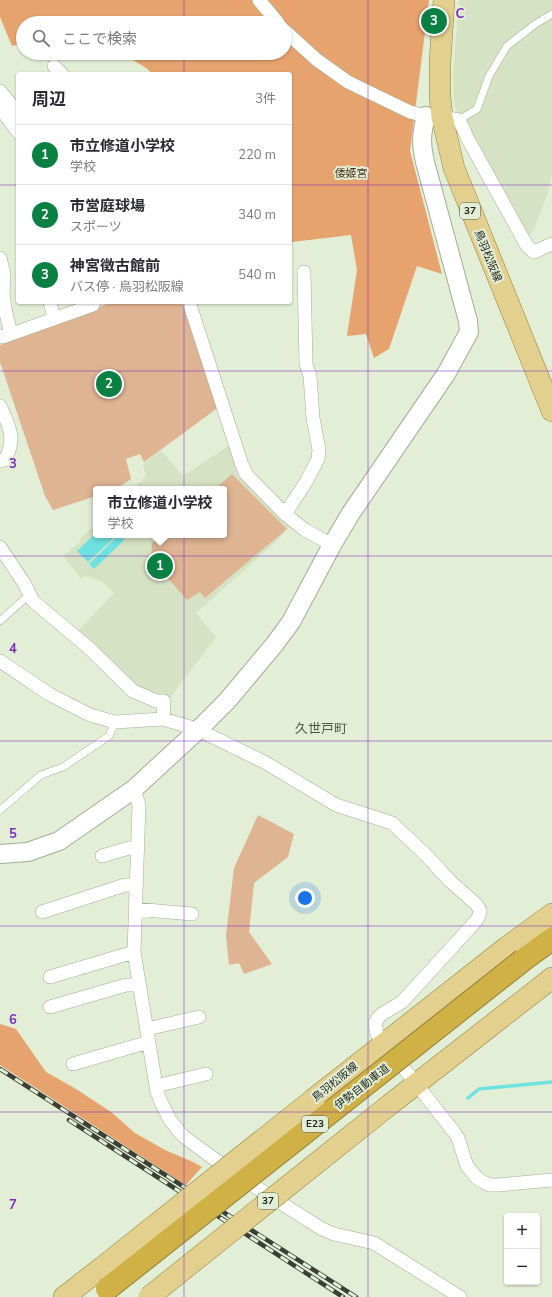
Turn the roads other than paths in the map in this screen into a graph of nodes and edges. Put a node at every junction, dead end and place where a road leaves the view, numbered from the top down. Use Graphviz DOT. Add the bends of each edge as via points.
graph roads {
  1 [pos="259,0"];
  2 [pos="444,0"];
  3 [pos="552,14"];
  4 [pos="272,16"];
  5 [pos="292,37"];
  6 [pos="0,90"];
  7 [pos="0,108"];
  8 [pos="16,110"];
  9 [pos="442,118"];
  10 [pos="16,129"];
  11 [pos="552,244"];
  12 [pos="0,258"];
  13 [pos="304,272"];
  14 [pos="50,304"];
  15 [pos="93,304"];
  16 [pos="190,304"];
  17 [pos="54,319"];
  18 [pos="6,335"];
  19 [pos="0,406"];
  20 [pos="552,411"];
  21 [pos="0,461"];
  22 [pos="285,514"];
  23 [pos="332,545"];
  24 [pos="0,547"];
  25 [pos="28,595"];
  26 [pos="0,621"];
  27 [pos="0,661"];
  28 [pos="163,719"];
  29 [pos="115,722"];
  30 [pos="190,727"];
  31 [pos="207,734"];
  32 [pos="134,789"];
  33 [pos="0,810"];
  34 [pos="138,848"];
  35 [pos="0,854"];
  36 [pos="102,856"];
  37 [pos="136,885"];
  38 [pos="135,909"];
  39 [pos="42,912"];
  40 [pos="192,914"];
  41 [pos="552,914"];
  42 [pos="552,939"];
  43 [pos="552,950"];
  44 [pos="134,952"];
  45 [pos="526,963"];
  46 [pos="50,977"];
  47 [pos="552,978"];
  48 [pos="139,985"];
  49 [pos="50,1007"];
  50 [pos="199,1017"];
  51 [pos="147,1029"];
  52 [pos="149,1042"];
  53 [pos="385,1043"];
  54 [pos="73,1064"];
  55 [pos="206,1074"];
  56 [pos="416,1082"];
  57 [pos="156,1086"];
  58 [pos="552,1180"];
  59 [pos="108,1295"];
  60 [pos="64,1297"];
  61 [pos="149,1297"];
  62 [pos="460,1297"];
  1 -- 4 [label="street"];
  2 -- 9 [label="main road, 鳥羽松阪線 / 37" via="440,62"];
  3 -- 9 [label="lane" via="507,46 489,76 477,109"];
  5 -- 9 [label="street" via="317,60 348,82 398,107"];
  6 -- 8 [label="street"];
  7 -- 10 [label="street"];
  9 -- 11 [label="street" via="469,141 527,246 534,252"];
  9 -- 20 [label="main road, 鳥羽松阪線 / 37" via="459,182"];
  9 -- 23 [label="street" via="422,134 425,162 469,332 446,374"];
  12 -- 18 [label="street" via="4,274"];
  13 -- 22 [label="street" via="306,364 310,376 318,459"];
  14 -- 17 [label="street"];
  15 -- 17 [label="street"];
  16 -- 22 [label="street" via="242,466 250,480"];
  17 -- 18 [label="street"];
  19 -- 21 [label="street" via="8,422 12,440 5,460"];
  22 -- 23 [label="street" via="305,530"];
  23 -- 32 [label="street" via="291,622 274,645 227,701"];
  24 -- 25 [label="street" via="24,583"];
  25 -- 26 [label="lane"];
  25 -- 28 [label="street" via="89,648 133,691 164,701"];
  27 -- 29 [label="street" via="49,694 77,709"];
  28 -- 29 [label="street"];
  28 -- 30 [label="street"];
  29 -- 33 [label="lane" via="108,736 63,767 42,775"];
  31 -- 53 [label="street" via="266,763 336,805 392,824 480,910 476,921 402,1002 378,1018 375,1028"];
  32 -- 34 [label="street" via="139,805"];
  32 -- 35 [label="street" via="59,842 28,852"];
  34 -- 36 [label="street"];
  34 -- 37 [label="street"];
  37 -- 38 [label="street"];
  37 -- 39 [label="street" via="125,885"];
  38 -- 40 [label="street"];
  38 -- 44 [label="street"];
  41 -- 53 [label="main road, 鳥羽松阪線"];
  42 -- 45 [label="highway, 伊勢自動車道 / E23"];
  43 -- 45 [label="highway, 伊勢自動車道 / E23"];
  44 -- 46 [label="street"];
  44 -- 48 [label="street"];
  45 -- 59 [label="highway, 伊勢自動車道 / E23, bridge"];
  47 -- 56 [label="main road, 37"];
  48 -- 49 [label="street" via="126,986"];
  48 -- 51 [label="street"];
  50 -- 51 [label="street"];
  51 -- 52 [label="street"];
  52 -- 54 [label="street"];
  52 -- 57 [label="street"];
  53 -- 56 [label="street"];
  53 -- 60 [label="main road, 鳥羽松阪線, bridge"];
  55 -- 57 [label="street"];
  56 -- 58 [label="street" via="458,1138 467,1166 477,1178 490,1184"];
  56 -- 61 [label="main road, 37, bridge"];
  57 -- 62 [label="street" via="165,1111 181,1134 235,1174 322,1229 374,1243"];
}
